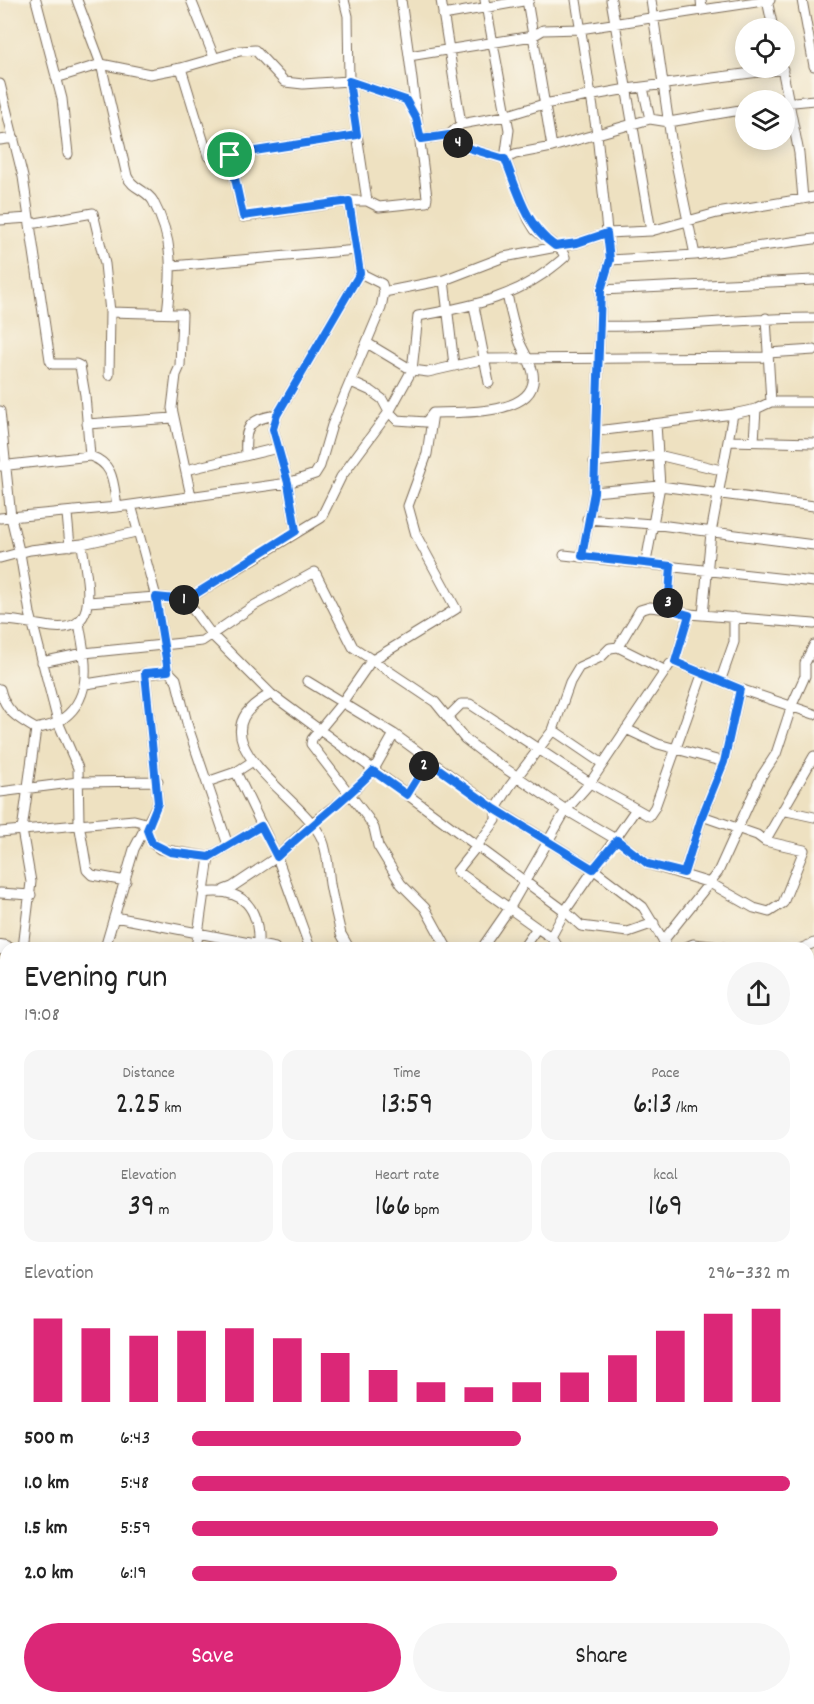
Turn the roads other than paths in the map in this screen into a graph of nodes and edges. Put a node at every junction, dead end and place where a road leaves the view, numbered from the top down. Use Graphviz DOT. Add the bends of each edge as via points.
graph roads {
  1 [pos="36,0"];
  2 [pos="76,0"];
  3 [pos="191,0"];
  4 [pos="344,0"];
  5 [pos="401,0"];
  6 [pos="441,0"];
  7 [pos="527,0"];
  8 [pos="576,0"];
  9 [pos="611,0"];
  10 [pos="651,0"];
  11 [pos="701,0"];
  12 [pos="768,0"];
  13 [pos="801,0"];
  14 [pos="485,5"];
  15 [pos="702,10"];
  16 [pos="444,15"];
  17 [pos="654,18"];
  18 [pos="771,18"];
  19 [pos="615,24"];
  20 [pos="580,29"];
  21 [pos="811,32"];
  22 [pos="533,36"];
  23 [pos="492,41"];
  24 [pos="450,50"];
  25 [pos="409,56"];
  26 [pos="214,57"];
  27 [pos="101,64"];
  28 [pos="814,66"];
  29 [pos="181,68"];
  30 [pos="735,75"];
  31 [pos="56,78"];
  32 [pos="349,81"];
  33 [pos="0,84"];
  34 [pos="662,86"];
  35 [pos="644,88"];
  36 [pos="627,89"];
  37 [pos="590,96"];
  38 [pos="814,100"];
  39 [pos="795,102"];
  40 [pos="544,104"];
  41 [pos="735,111"];
  42 [pos="505,117"];
  43 [pos="416,118"];
  44 [pos="650,119"];
  45 [pos="669,122"];
  46 [pos="633,123"];
  47 [pos="461,124"];
  48 [pos="597,134"];
  49 [pos="357,135"];
  50 [pos="449,135"];
  51 [pos="795,136"];
  52 [pos="14,138"];
  53 [pos="421,139"];
  54 [pos="0,140"];
  55 [pos="552,147"];
  56 [pos="68,154"];
  57 [pos="230,155"];
  58 [pos="505,159"];
  59 [pos="814,197"];
  60 [pos="803,199"];
  61 [pos="349,201"];
  62 [pos="366,201"];
  63 [pos="0,220"];
  64 [pos="29,221"];
  65 [pos="687,221"];
  66 [pos="651,231"];
  67 [pos="607,233"];
  68 [pos="814,239"];
  69 [pos="555,246"];
  70 [pos="357,250"];
  71 [pos="695,255"];
  72 [pos="610,260"];
  73 [pos="172,266"];
  74 [pos="360,273"];
  75 [pos="444,280"];
  76 [pos="814,280"];
  77 [pos="601,290"];
  78 [pos="384,292"];
  79 [pos="507,294"];
  80 [pos="474,306"];
  81 [pos="447,311"];
  82 [pos="110,312"];
  83 [pos="167,314"];
  84 [pos="766,318"];
  85 [pos="814,318"];
  86 [pos="601,326"];
  87 [pos="367,343"];
  88 [pos="814,350"];
  89 [pos="768,355"];
  90 [pos="485,359"];
  91 [pos="526,359"];
  92 [pos="598,360"];
  93 [pos="454,365"];
  94 [pos="412,370"];
  95 [pos="109,375"];
  96 [pos="351,382"];
  97 [pos="489,383"];
  98 [pos="771,402"];
  99 [pos="814,402"];
  100 [pos="756,410"];
  101 [pos="0,411"];
  102 [pos="389,412"];
  103 [pos="433,412"];
  104 [pos="733,414"];
  105 [pos="277,415"];
  106 [pos="173,418"];
  107 [pos="87,424"];
  108 [pos="656,424"];
  109 [pos="597,431"];
  110 [pos="730,441"];
  111 [pos="754,441"];
  112 [pos="814,443"];
  113 [pos="278,448"];
  114 [pos="246,454"];
  115 [pos="658,454"];
  116 [pos="90,456"];
  117 [pos="594,462"];
  118 [pos="2,466"];
  119 [pos="186,470"];
  120 [pos="721,470"];
  121 [pos="288,483"];
  122 [pos="660,486"];
  123 [pos="594,492"];
  124 [pos="718,495"];
  125 [pos="190,496"];
  126 [pos="130,505"];
  127 [pos="814,506"];
  128 [pos="117,507"];
  129 [pos="67,514"];
  130 [pos="10,517"];
  131 [pos="0,518"];
  132 [pos="587,519"];
  133 [pos="652,524"];
  134 [pos="296,531"];
  135 [pos="136,532"];
  136 [pos="711,532"];
  137 [pos="82,544"];
  138 [pos="814,545"];
  139 [pos="70,546"];
  140 [pos="19,552"];
  141 [pos="564,555"];
  142 [pos="582,556"];
  143 [pos="0,558"];
  144 [pos="646,562"];
  145 [pos="671,566"];
  146 [pos="707,569"];
  147 [pos="814,582"];
  148 [pos="156,597"];
  149 [pos="186,600"];
  150 [pos="88,602"];
  151 [pos="668,609"];
  152 [pos="689,615"];
  153 [pos="703,615"];
  154 [pos="734,617"];
  155 [pos="0,620"];
  156 [pos="79,623"];
  157 [pos="33,624"];
  158 [pos="814,624"];
  159 [pos="211,634"];
  160 [pos="165,644"];
  161 [pos="814,645"];
  162 [pos="618,647"];
  163 [pos="84,653"];
  164 [pos="371,661"];
  165 [pos="42,662"];
  166 [pos="675,662"];
  167 [pos="810,664"];
  168 [pos="664,670"];
  169 [pos="168,671"];
  170 [pos="702,672"];
  171 [pos="145,673"];
  172 [pos="721,679"];
  173 [pos="308,681"];
  174 [pos="86,684"];
  175 [pos="0,689"];
  176 [pos="740,689"];
  177 [pos="271,694"];
  178 [pos="1,701"];
  179 [pos="341,704"];
  180 [pos="792,705"];
  181 [pos="814,714"];
  182 [pos="448,717"];
  183 [pos="58,722"];
  184 [pos="36,729"];
  185 [pos="626,729"];
  186 [pos="321,730"];
  187 [pos="553,730"];
  188 [pos="394,734"];
  189 [pos="540,749"];
  190 [pos="676,749"];
  191 [pos="814,756"];
  192 [pos="253,761"];
  193 [pos="428,761"];
  194 [pos="724,762"];
  195 [pos="603,764"];
  196 [pos="373,771"];
  197 [pos="236,772"];
  198 [pos="517,778"];
  199 [pos="158,781"];
  200 [pos="78,782"];
  201 [pos="207,782"];
  202 [pos="590,783"];
  203 [pos="26,791"];
  204 [pos="0,792"];
  205 [pos="350,794"];
  206 [pos="407,795"];
  207 [pos="495,809"];
  208 [pos="636,809"];
  209 [pos="566,810"];
  210 [pos="782,810"];
  211 [pos="702,816"];
  212 [pos="814,817"];
  213 [pos="312,823"];
  214 [pos="79,824"];
  215 [pos="261,826"];
  216 [pos="739,828"];
  217 [pos="22,830"];
  218 [pos="147,830"];
  219 [pos="0,832"];
  220 [pos="617,840"];
  221 [pos="765,841"];
  222 [pos="547,842"];
  223 [pos="228,845"];
  224 [pos="477,846"];
  225 [pos="209,857"];
  226 [pos="277,857"];
  227 [pos="593,869"];
  228 [pos="684,873"];
  229 [pos="126,881"];
  230 [pos="524,882"];
  231 [pos="710,883"];
  232 [pos="224,890"];
  233 [pos="203,892"];
  234 [pos="0,893"];
  235 [pos="31,895"];
  236 [pos="509,909"];
  237 [pos="565,911"];
  238 [pos="116,917"];
  239 [pos="654,923"];
  240 [pos="537,928"];
  241 [pos="198,935"];
  242 [pos="551,938"];
  243 [pos="24,942"];
  244 [pos="107,942"];
  245 [pos="197,942"];
  246 [pos="233,942"];
  247 [pos="257,942"];
  248 [pos="308,942"];
  249 [pos="345,942"];
  250 [pos="444,942"];
  251 [pos="486,942"];
  252 [pos="527,942"];
  253 [pos="554,942"];
  254 [pos="664,942"];
  255 [pos="666,942"];
  1 -- 31 [label="street"];
  2 -- 27 [label="street"];
  3 -- 26 [label="street"];
  4 -- 32 [label="street" via="348,16"];
  5 -- 25 [label="street"];
  6 -- 16 [label="street"];
  7 -- 14 [label="street"];
  7 -- 22 [label="street"];
  8 -- 20 [label="street"];
  9 -- 19 [label="street"];
  10 -- 17 [label="street"];
  11 -- 15 [label="street"];
  12 -- 15 [label="street"];
  12 -- 18 [label="street"];
  13 -- 21 [label="street"];
  14 -- 16 [label="street"];
  14 -- 23 [label="street"];
  15 -- 17 [label="street"];
  16 -- 24 [label="street"];
  17 -- 19 [label="street"];
  17 -- 34 [label="street"];
  19 -- 20 [label="street"];
  19 -- 36 [label="street"];
  20 -- 22 [label="street" via="543,30"];
  20 -- 37 [label="street"];
  21 -- 28 [label="street"];
  22 -- 23 [label="street"];
  22 -- 40 [label="street"];
  23 -- 24 [label="street"];
  23 -- 42 [label="street"];
  24 -- 25 [label="street"];
  24 -- 47 [label="street"];
  25 -- 43 [label="street"];
  26 -- 29 [label="street"];
  26 -- 32 [label="street" via="255,50 285,82"];
  27 -- 29 [label="street" via="150,74"];
  27 -- 31 [label="street"];
  27 -- 73 [label="street" via="127,176 130,184 153,200"];
  29 -- 57 [label="street" via="208,156"];
  30 -- 34 [label="street"];
  31 -- 56 [label="street"];
  32 -- 43 [label="street" via="406,100"];
  32 -- 49 [label="street"];
  33 -- 52 [label="street"];
  34 -- 35 [label="street"];
  34 -- 45 [label="street"];
  35 -- 36 [label="street"];
  35 -- 44 [label="street"];
  36 -- 37 [label="street"];
  36 -- 46 [label="street"];
  37 -- 40 [label="street"];
  37 -- 48 [label="street"];
  38 -- 39 [label="street"];
  40 -- 42 [label="street"];
  40 -- 55 [label="street"];
  41 -- 45 [label="street"];
  42 -- 47 [label="street"];
  42 -- 58 [label="street" via="509,130"];
  43 -- 53 [label="street"];
  44 -- 45 [label="street"];
  44 -- 46 [label="street"];
  45 -- 65 [label="street"];
  46 -- 48 [label="street"];
  46 -- 66 [label="street"];
  47 -- 50 [label="street"];
  48 -- 55 [label="street"];
  48 -- 67 [label="street"];
  49 -- 57 [label="street"];
  49 -- 62 [label="street"];
  50 -- 53 [label="street"];
  50 -- 58 [label="street" via="465,147"];
  51 -- 60 [label="street"];
  52 -- 54 [label="street"];
  52 -- 64 [label="street"];
  53 -- 62 [label="street" via="427,201 380,207"];
  55 -- 58 [label="street"];
  57 -- 61 [label="street" via="243,216"];
  58 -- 69 [label="street" via="529,220"];
  59 -- 60 [label="street"];
  60 -- 65 [label="street"];
  61 -- 62 [label="street"];
  61 -- 70 [label="street"];
  63 -- 64 [label="street"];
  64 -- 82 [label="street" via="93,213 105,264"];
  64 -- 107 [label="street" via="52,364 80,366"];
  65 -- 66 [label="street"];
  65 -- 71 [label="street"];
  66 -- 67 [label="street"];
  67 -- 69 [label="street"];
  67 -- 72 [label="street"];
  68 -- 71 [label="street"];
  69 -- 75 [label="street" via="504,257"];
  69 -- 79 [label="street" via="565,257 556,266"];
  70 -- 73 [label="street"];
  70 -- 74 [label="street"];
  71 -- 72 [label="street"];
  72 -- 77 [label="street"];
  73 -- 83 [label="street"];
  74 -- 78 [label="street" via="382,284"];
  74 -- 105 [label="street"];
  75 -- 78 [label="street"];
  75 -- 81 [label="street"];
  76 -- 77 [label="street"];
  77 -- 86 [label="street"];
  78 -- 87 [label="street"];
  79 -- 80 [label="street"];
  79 -- 91 [label="street"];
  80 -- 81 [label="street"];
  80 -- 90 [label="street"];
  81 -- 93 [label="street"];
  81 -- 94 [label="street" via="418,316"];
  82 -- 83 [label="street"];
  82 -- 95 [label="street"];
  83 -- 106 [label="street" via="182,314 183,323"];
  84 -- 85 [label="street"];
  84 -- 86 [label="street" via="649,327"];
  84 -- 89 [label="street"];
  86 -- 92 [label="street"];
  87 -- 94 [label="street"];
  87 -- 96 [label="street"];
  88 -- 89 [label="street"];
  89 -- 92 [label="street"];
  89 -- 98 [label="street"];
  90 -- 91 [label="street"];
  90 -- 93 [label="street"];
  90 -- 97 [label="street"];
  91 -- 92 [label="street"];
  91 -- 103 [label="street" via="533,380 523,397 511,405 500,410"];
  92 -- 109 [label="street"];
  93 -- 94 [label="street" via="428,372"];
  94 -- 102 [label="street"];
  96 -- 102 [label="street" via="377,395"];
  96 -- 121 [label="street" via="332,425 319,470"];
  98 -- 99 [label="street"];
  98 -- 100 [label="street"];
  100 -- 104 [label="street"];
  100 -- 111 [label="street"];
  101 -- 118 [label="street"];
  102 -- 103 [label="street" via="397,420 417,422 426,422"];
  102 -- 134 [label="street" via="340,477 321,518"];
  103 -- 164 [label="street" via="427,454 408,506 416,535 456,609"];
  104 -- 108 [label="street"];
  104 -- 110 [label="street"];
  105 -- 113 [label="street" via="273,429"];
  105 -- 114 [label="street" via="261,418 248,428 244,434"];
  106 -- 107 [label="street"];
  106 -- 119 [label="street"];
  107 -- 116 [label="street"];
  108 -- 109 [label="street"];
  108 -- 115 [label="street"];
  109 -- 117 [label="street"];
  110 -- 111 [label="street"];
  110 -- 120 [label="street"];
  111 -- 112 [label="street"];
  113 -- 114 [label="street"];
  113 -- 121 [label="street"];
  114 -- 119 [label="street"];
  115 -- 117 [label="street"];
  115 -- 120 [label="street"];
  115 -- 122 [label="street"];
  116 -- 118 [label="street"];
  116 -- 128 [label="street" via="106,463"];
  117 -- 123 [label="street"];
  118 -- 130 [label="street"];
  119 -- 125 [label="street"];
  120 -- 124 [label="street"];
  121 -- 125 [label="street"];
  121 -- 134 [label="street"];
  122 -- 123 [label="street"];
  122 -- 124 [label="street"];
  122 -- 133 [label="street"];
  123 -- 132 [label="street"];
  124 -- 127 [label="street"];
  124 -- 136 [label="street"];
  125 -- 126 [label="street"];
  126 -- 128 [label="street"];
  126 -- 135 [label="street"];
  128 -- 129 [label="street"];
  129 -- 130 [label="street"];
  129 -- 139 [label="street"];
  130 -- 131 [label="street"];
  130 -- 140 [label="street"];
  132 -- 133 [label="street"];
  132 -- 142 [label="street"];
  133 -- 136 [label="street"];
  133 -- 144 [label="street"];
  134 -- 149 [label="street"];
  135 -- 137 [label="street"];
  135 -- 148 [label="street"];
  136 -- 138 [label="street"];
  136 -- 146 [label="street"];
  137 -- 139 [label="street"];
  137 -- 150 [label="street"];
  139 -- 140 [label="street"];
  140 -- 143 [label="street"];
  140 -- 157 [label="street"];
  141 -- 142 [label="street"];
  142 -- 144 [label="street"];
  144 -- 145 [label="street"];
  145 -- 146 [label="street"];
  145 -- 151 [label="street"];
  146 -- 147 [label="street"];
  146 -- 153 [label="street"];
  148 -- 149 [label="street"];
  148 -- 150 [label="street"];
  148 -- 160 [label="street"];
  149 -- 159 [label="street"];
  150 -- 156 [label="street" via="86,615"];
  151 -- 152 [label="street"];
  151 -- 162 [label="street" via="640,610"];
  152 -- 153 [label="street"];
  152 -- 166 [label="street"];
  153 -- 154 [label="street"];
  154 -- 158 [label="street"];
  154 -- 172 [label="street" via="734,642"];
  155 -- 157 [label="street"];
  156 -- 157 [label="street" via="54,627"];
  156 -- 163 [label="street"];
  157 -- 165 [label="street"];
  159 -- 160 [label="street" via="202,641"];
  159 -- 164 [label="street" via="315,573 353,647"];
  159 -- 177 [label="street"];
  160 -- 163 [label="street"];
  160 -- 169 [label="street"];
  161 -- 167 [label="street"];
  162 -- 168 [label="street"];
  162 -- 187 [label="street" via="609,648 601,657 579,667"];
  163 -- 165 [label="street"];
  163 -- 174 [label="street"];
  164 -- 179 [label="street"];
  164 -- 182 [label="street" via="435,702"];
  165 -- 183 [label="street"];
  166 -- 168 [label="street"];
  166 -- 170 [label="street"];
  167 -- 180 [label="street"];
  168 -- 185 [label="street"];
  169 -- 171 [label="street"];
  169 -- 201 [label="street" via="176,679"];
  170 -- 172 [label="street"];
  170 -- 190 [label="street"];
  171 -- 174 [label="street"];
  171 -- 199 [label="street"];
  172 -- 176 [label="street"];
  173 -- 179 [label="street"];
  174 -- 183 [label="street" via="80,700"];
  175 -- 178 [label="street"];
  176 -- 180 [label="street"];
  176 -- 194 [label="street"];
  177 -- 186 [label="street"];
  177 -- 192 [label="street" via="248,710 240,728 243,747"];
  178 -- 184 [label="street" via="14,716"];
  179 -- 186 [label="street"];
  179 -- 188 [label="street"];
  180 -- 181 [label="street"];
  180 -- 216 [label="street" via="776,754 761,777"];
  182 -- 189 [label="street" via="461,704 470,704"];
  182 -- 198 [label="street" via="465,739"];
  183 -- 184 [label="street"];
  183 -- 200 [label="street" via="76,762"];
  184 -- 203 [label="street"];
  185 -- 190 [label="street"];
  185 -- 195 [label="street"];
  186 -- 196 [label="street"];
  186 -- 205 [label="street" via="312,739 312,748"];
  187 -- 189 [label="street"];
  187 -- 195 [label="street"];
  188 -- 193 [label="street"];
  188 -- 196 [label="street"];
  189 -- 198 [label="street"];
  189 -- 202 [label="street"];
  190 -- 194 [label="street"];
  190 -- 208 [label="street" via="652,813"];
  191 -- 210 [label="street"];
  192 -- 197 [label="street"];
  192 -- 213 [label="street"];
  193 -- 206 [label="street"];
  193 -- 207 [label="street"];
  194 -- 211 [label="street"];
  195 -- 202 [label="street"];
  196 -- 205 [label="street"];
  196 -- 206 [label="street"];
  197 -- 201 [label="street"];
  197 -- 215 [label="street"];
  198 -- 207 [label="street"];
  198 -- 209 [label="street"];
  199 -- 200 [label="street"];
  199 -- 218 [label="street" via="158,803"];
  200 -- 203 [label="street"];
  200 -- 214 [label="street"];
  201 -- 223 [label="street"];
  202 -- 208 [label="street"];
  202 -- 209 [label="street"];
  203 -- 204 [label="street"];
  203 -- 217 [label="street"];
  205 -- 213 [label="street"];
  205 -- 250 [label="street" via="374,828 378,846 401,884 425,908"];
  206 -- 224 [label="street"];
  207 -- 222 [label="street"];
  207 -- 224 [label="street" via="495,820"];
  208 -- 220 [label="street"];
  209 -- 220 [label="street"];
  209 -- 222 [label="street"];
  210 -- 212 [label="street"];
  210 -- 221 [label="street"];
  211 -- 216 [label="street"];
  211 -- 228 [label="street"];
  213 -- 226 [label="street"];
  213 -- 249 [label="street" via="323,840"];
  214 -- 217 [label="street"];
  214 -- 218 [label="street" via="134,819"];
  214 -- 229 [label="street" via="88,872"];
  215 -- 223 [label="street"];
  215 -- 226 [label="street"];
  216 -- 221 [label="street"];
  216 -- 231 [label="street"];
  217 -- 219 [label="street"];
  217 -- 235 [label="street"];
  218 -- 225 [label="street" via="152,843 160,849"];
  218 -- 229 [label="street" via="134,849"];
  220 -- 227 [label="street"];
  220 -- 228 [label="street" via="648,864"];
  221 -- 231 [label="street" via="804,850 777,909 769,912 754,908"];
  222 -- 227 [label="street"];
  222 -- 230 [label="street"];
  223 -- 225 [label="street"];
  224 -- 230 [label="street"];
  224 -- 236 [label="street" via="457,871"];
  225 -- 233 [label="street"];
  226 -- 232 [label="street"];
  226 -- 248 [label="street"];
  227 -- 237 [label="street"];
  227 -- 239 [label="street" via="643,907"];
  228 -- 231 [label="street"];
  229 -- 238 [label="street"];
  230 -- 236 [label="street"];
  230 -- 237 [label="street"];
  231 -- 255 [label="street"];
  232 -- 233 [label="street"];
  232 -- 247 [label="street" via="253,910"];
  233 -- 241 [label="street"];
  234 -- 235 [label="street"];
  235 -- 243 [label="street"];
  236 -- 240 [label="street"];
  236 -- 251 [label="street"];
  237 -- 239 [label="street" via="589,929 628,932"];
  237 -- 242 [label="street"];
  238 -- 241 [label="street"];
  238 -- 244 [label="street"];
  239 -- 254 [label="street"];
  240 -- 242 [label="street"];
  240 -- 252 [label="street"];
  241 -- 245 [label="street"];
  241 -- 246 [label="street"];
  242 -- 253 [label="street"];
}
